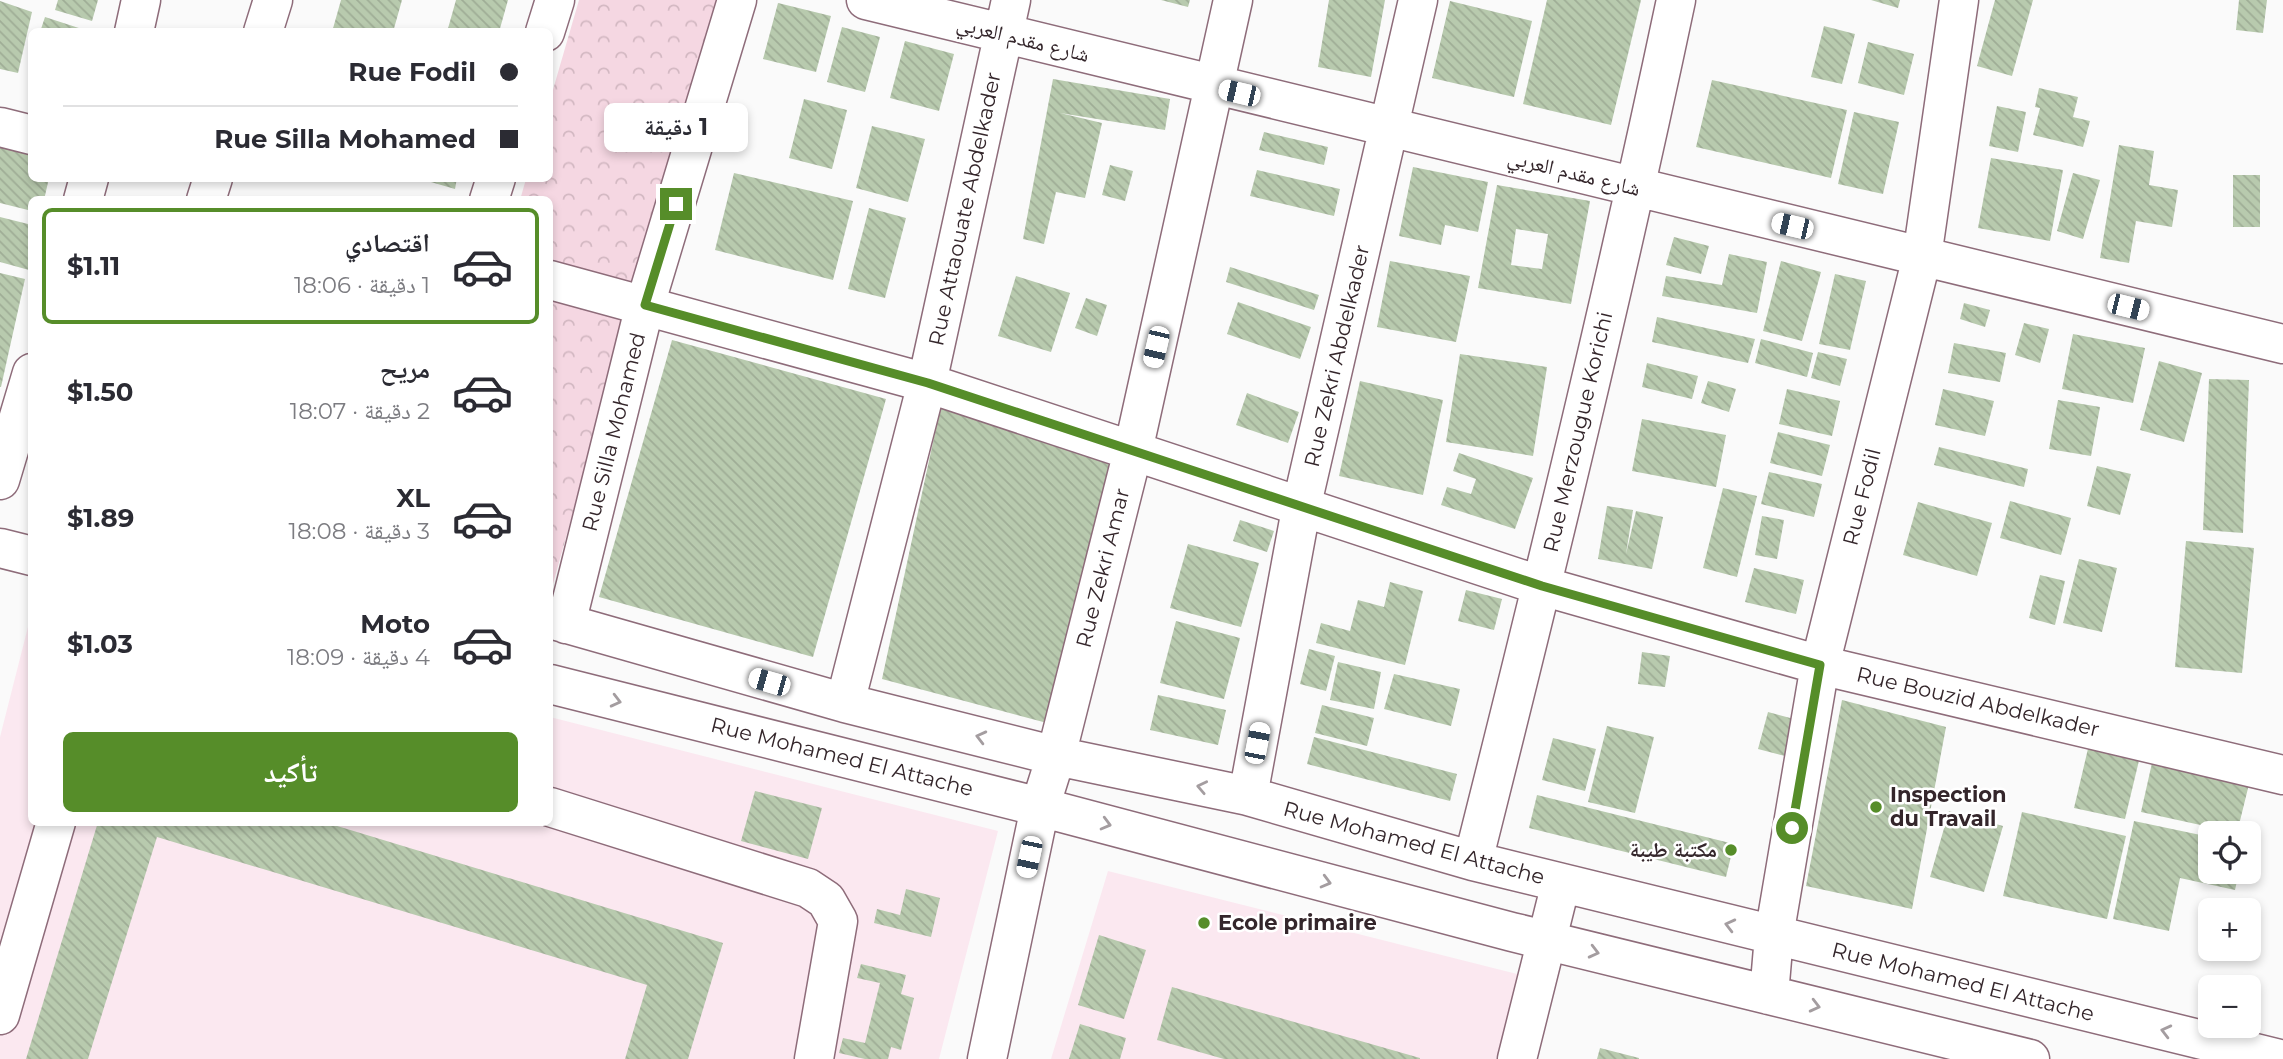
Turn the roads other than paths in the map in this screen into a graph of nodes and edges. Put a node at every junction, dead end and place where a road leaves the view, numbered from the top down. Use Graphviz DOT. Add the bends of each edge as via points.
graph roads {
  1 [pos="141,0"];
  2 [pos="273,0"];
  3 [pos="555,0"];
  4 [pos="737,0"];
  5 [pos="866,0"];
  6 [pos="1233,0"];
  7 [pos="1418,0"];
  8 [pos="1676,0"];
  9 [pos="1959,0"];
  10 [pos="1007,17"];
  11 [pos="135,28"];
  12 [pos="263,28"];
  13 [pos="546,28"];
  14 [pos="1214,87"];
  15 [pos="0,127"];
  16 [pos="1390,127"];
  17 [pos="28,134"];
  18 [pos="1636,188"];
  19 [pos="1922,257"];
  20 [pos="553,281"];
  21 [pos="645,305"];
  22 [pos="2283,344"];
  23 [pos="928,383"];
  24 [pos="28,390"];
  25 [pos="1133,451"];
  26 [pos="8,478"];
  27 [pos="1302,504"];
  28 [pos="0,548"];
  29 [pos="28,555"];
  30 [pos="1542,586"];
  31 [pos="558,621"];
  32 [pos="1820,665"];
  33 [pos="553,685"];
  34 [pos="845,704"];
  35 [pos="1056,756"];
  36 [pos="2283,775"];
  37 [pos="1248,796"];
  38 [pos="1040,807"];
  39 [pos="553,808"];
  40 [pos="55,826"];
  41 [pos="1473,861"];
  42 [pos="1562,883"];
  43 [pos="1774,936"];
  44 [pos="1547,940"];
  45 [pos="1769,995"];
  46 [pos="0,1016"];
  47 [pos="814,1059"];
  48 [pos="987,1059"];
  49 [pos="1517,1059"];
  50 [pos="2030,1059"];
  51 [pos="2280,1059"];
  1 -- 11 [label="street"];
  2 -- 12 [label="street"];
  3 -- 13 [label="street"];
  4 -- 21 [label="street, Rue Silla Mohamed"];
  5 -- 10 [label="street, شارع مقدم العربي"];
  6 -- 14 [label="street, Rue Zekri Amar"];
  7 -- 16 [label="street, Rue Zekri Abdelkader"];
  8 -- 18 [label="street, Rue Merzougue Korichi"];
  9 -- 19 [label="street, Rue Fodil"];
  10 -- 14 [label="street, شارع مقدم العربي"];
  10 -- 23 [label="street, Rue Attaouate Abdelkader"];
  14 -- 16 [label="street, شارع مقدم العربي"];
  14 -- 25 [label="street, Rue Zekri Amar"];
  15 -- 17 [label="street"];
  16 -- 18 [label="street, شارع مقدم العربي"];
  16 -- 27 [label="street, Rue Zekri Abdelkader"];
  18 -- 19 [label="street, شارع مقدم العربي"];
  18 -- 30 [label="street, Rue Merzougue Korichi"];
  19 -- 22 [label="street, شارع مقدم العربي"];
  19 -- 32 [label="street, Rue Fodil"];
  20 -- 21 [label="street, Rue Bouzid Abdelkader"];
  21 -- 23 [label="street, Rue Bouzid Abdelkader"];
  21 -- 31 [label="street, Rue Silla Mohamed"];
  23 -- 25 [label="street, Rue Bouzid Abdelkader"];
  23 -- 34 [label="street, Rue Attaouate Abdelkader"];
  24 -- 26 [label="street"];
  25 -- 27 [label="street, Rue Bouzid Abdelkader"];
  25 -- 35 [label="street, Rue Zekri Amar"];
  27 -- 30 [label="street, Rue Bouzid Abdelkader"];
  27 -- 37 [label="street, Rue Zekri Abdelkader"];
  28 -- 29 [label="street"];
  30 -- 32 [label="street, Rue Bouzid Abdelkader"];
  30 -- 41 [label="street, Rue Merzougue Korichi"];
  31 -- 34 [label="street, Rue Mohamed El Attache"];
  32 -- 36 [label="street, Rue Bouzid Abdelkader"];
  32 -- 43 [label="street, Rue Fodil"];
  33 -- 38 [label="street, Rue Mohamed El Attache, one-way"];
  35 -- 34 [label="street, Rue Mohamed El Attache, one-way"];
  37 -- 35 [label="street, Rue Mohamed El Attache, one-way"];
  35 -- 38 [label="street, Rue Zekri Amar"];
  37 -- 41 [label="street, Rue Mohamed El Attache"];
  38 -- 44 [label="street, Rue Mohamed El Attache, one-way"];
  38 -- 48 [label="street, Rue Zekri Amar"];
  39 -- 47 [label="street" via="808,888 826,900 838,921"];
  40 -- 46 [label="street"];
  41 -- 42 [label="street, Rue Mohamed El Attache"];
  43 -- 42 [label="street, Rue Mohamed El Attache, one-way"];
  42 -- 44 [label="street"];
  43 -- 45 [label="street, Rue Fodil"];
  51 -- 43 [label="street, Rue Mohamed El Attache, one-way"];
  44 -- 45 [label="street, Rue Mohamed El Attache, one-way"];
  44 -- 49 [label="street"];
  45 -- 50 [label="street, Rue Mohamed El Attache, one-way"];
}
